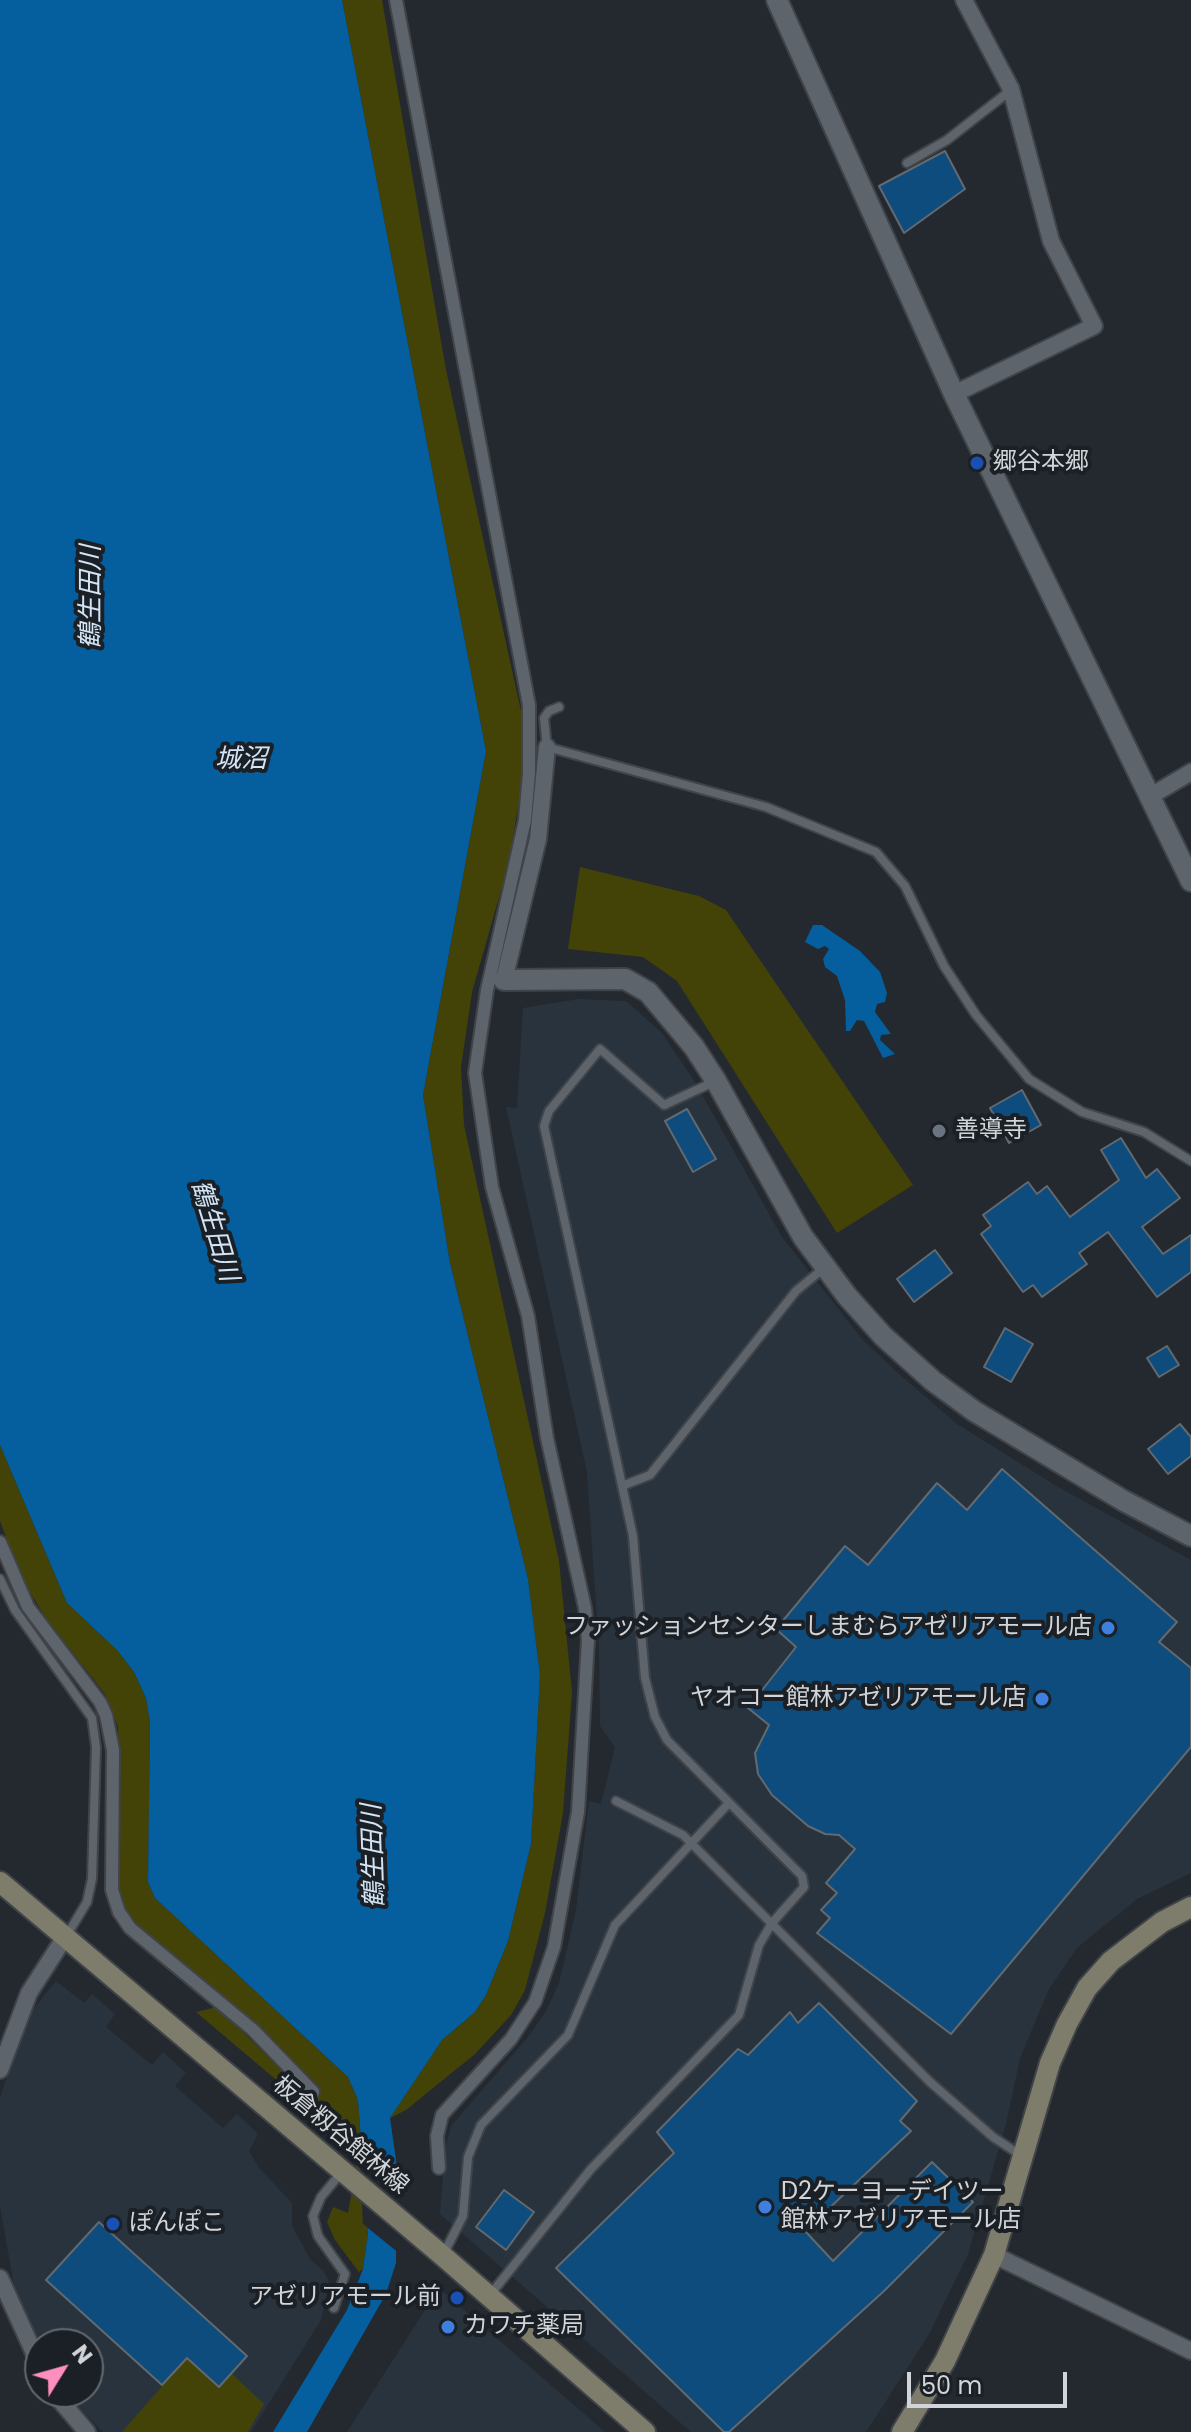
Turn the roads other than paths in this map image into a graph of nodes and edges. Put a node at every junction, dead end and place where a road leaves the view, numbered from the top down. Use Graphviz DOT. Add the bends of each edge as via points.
graph roads {
  1 [pos="396,0"];
  2 [pos="777,0"];
  3 [pos="964,0"];
  4 [pos="1011,89"];
  5 [pos="907,163"];
  6 [pos="954,394"];
  7 [pos="559,707"];
  8 [pos="547,747"];
  9 [pos="1191,772"];
  10 [pos="1149,797"];
  11 [pos="1191,881"];
  12 [pos="504,980"];
  13 [pos="716,1081"];
  14 [pos="1191,1161"];
  15 [pos="825,1267"];
  16 [pos="622,1486"];
  17 [pos="1191,1536"];
  18 [pos="0,1542"];
  19 [pos="0,1579"];
  20 [pos="616,1801"];
  21 [pos="728,1804"];
  22 [pos="693,1844"];
  23 [pos="0,1882"];
  24 [pos="1191,1907"];
  25 [pos="772,1923"];
  26 [pos="65,1937"];
  27 [pos="0,2070"];
  28 [pos="313,2092"];
  29 [pos="1023,2157"];
  30 [pos="439,2168"];
  31 [pos="345,2175"];
  32 [pos="994,2255"];
  33 [pos="443,2256"];
  34 [pos="0,2278"];
  35 [pos="489,2296"];
  36 [pos="334,2308"];
  37 [pos="24,2331"];
  38 [pos="1191,2351"];
  39 [pos="67,2408"];
  40 [pos="87,2432"];
  41 [pos="645,2432"];
  42 [pos="902,2432"];
  1 -- 30 [label="street" via="529,705 525,820 487,990 475,1073 492,1187 528,1316 588,1640 578,1812 554,1947 535,2002 511,2039 442,2115"];
  2 -- 6 [label="street"];
  3 -- 4 [label="street"];
  4 -- 5 [label="lane" via="947,140"];
  4 -- 6 [label="street" via="1051,241 1094,326"];
  6 -- 10 [label="street"];
  7 -- 8 [label="lane" via="544,718"];
  8 -- 12 [label="street" via="538,839"];
  8 -- 14 [label="lane" via="766,807 876,852 905,886 944,966 976,1015 1029,1079 1082,1112 1144,1132"];
  9 -- 10 [label="street"];
  10 -- 11 [label="street"];
  12 -- 13 [label="street" via="592,977 637,984 668,1013"];
  13 -- 15 [label="street" via="782,1203"];
  13 -- 16 [label="lane" via="664,1105 600,1049 549,1111 544,1126"];
  15 -- 16 [label="lane" via="796,1291 650,1475"];
  15 -- 17 [label="street" via="883,1336 933,1381 1042,1453"];
  16 -- 21 [label="lane" via="639,1579 645,1678 655,1717 667,1740"];
  18 -- 28 [label="street" via="28,1607 106,1715 113,1750 112,1890 119,1912 130,1928 253,2030"];
  19 -- 26 [label="lane" via="15,1610 92,1718 92,1879 87,1902"];
  20 -- 22 [label="lane" via="671,1827"];
  21 -- 22 [label="lane"];
  21 -- 25 [label="lane" via="802,1876 804,1887"];
  22 -- 25 [label="lane"];
  22 -- 33 [label="lane" via="615,1925 568,2035 474,2137 463,2216"];
  23 -- 26 [label="main road, 板倉籾谷館林線"];
  24 -- 29 [label="main road" via="1137,1940 1087,1988 1050,2063"];
  25 -- 29 [label="lane" via="938,2089"];
  25 -- 35 [label="lane" via="749,1970 739,2015 591,2169"];
  26 -- 27 [label="street" via="29,1993"];
  26 -- 31 [label="main road, 板倉籾谷館林線"];
  29 -- 32 [label="main road"];
  31 -- 33 [label="main road, 板倉籾谷館林線"];
  31 -- 36 [label="lane" via="321,2197 313,2216 318,2236 345,2274"];
  32 -- 38 [label="street"];
  32 -- 42 [label="main road" via="945,2361"];
  33 -- 35 [label="main road, 板倉籾谷館林線"];
  34 -- 37 [label="street"];
  35 -- 41 [label="main road, 板倉籾谷館林線"];
  39 -- 40 [label="street"];
}
